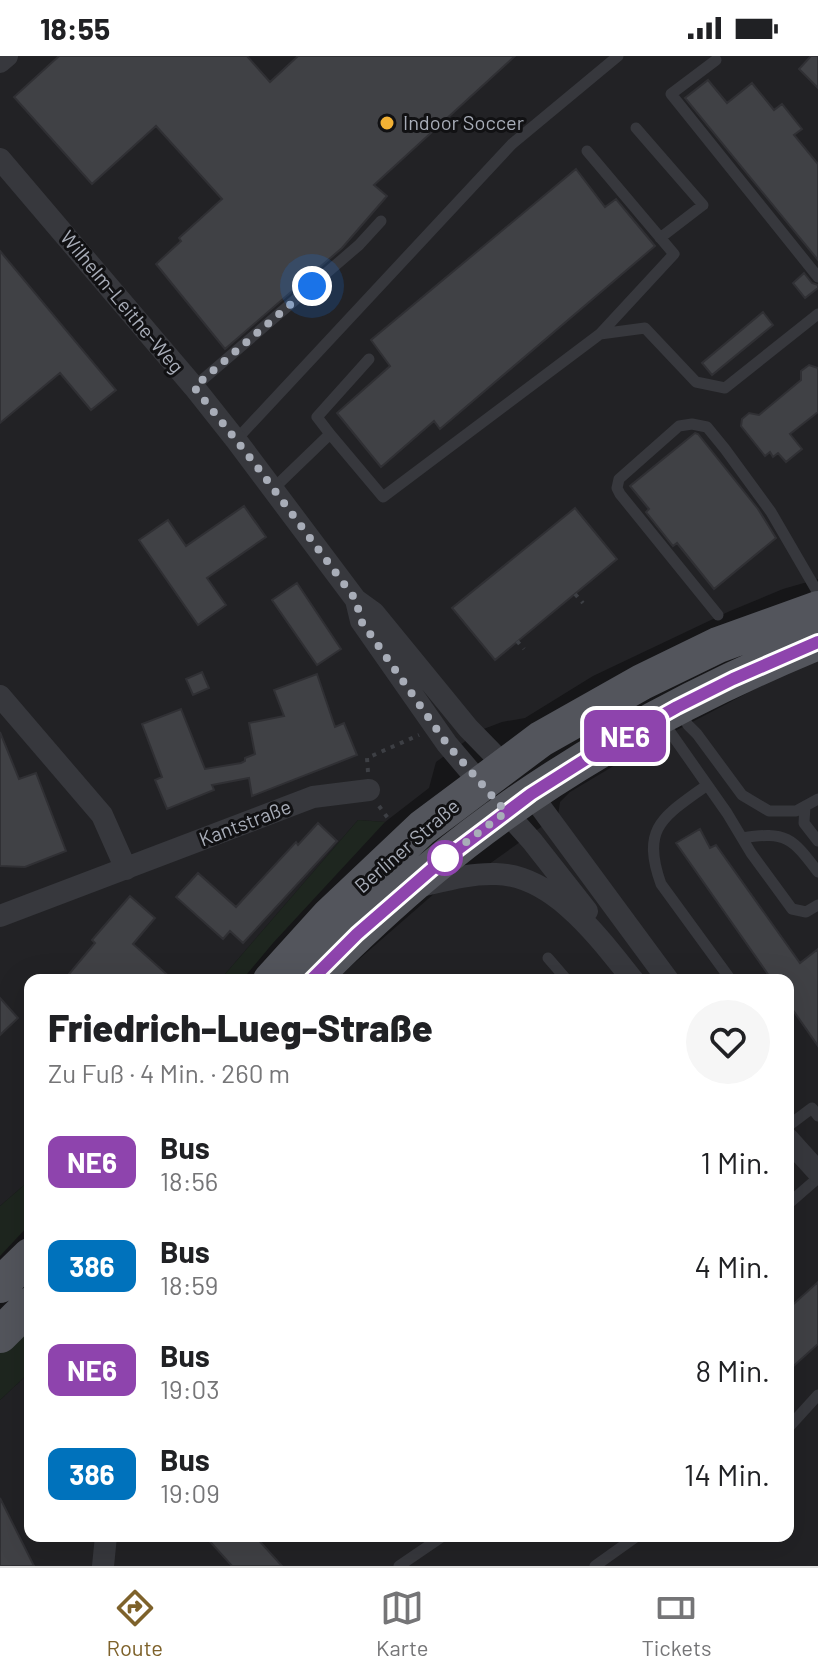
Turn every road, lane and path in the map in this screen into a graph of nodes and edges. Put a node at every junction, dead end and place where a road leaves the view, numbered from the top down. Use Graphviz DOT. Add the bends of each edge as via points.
graph roads {
  1 [pos="7,56"];
  2 [pos="618,56"];
  3 [pos="716,60"];
  4 [pos="0,62"];
  5 [pos="636,128"];
  6 [pos="587,151"];
  7 [pos="0,159"];
  8 [pos="381,221"];
  9 [pos="660,238"];
  10 [pos="818,277"];
  11 [pos="818,314"];
  12 [pos="600,334"];
  13 [pos="369,359"];
  14 [pos="194,387"];
  15 [pos="330,434"];
  16 [pos="236,440"];
  17 [pos="273,489"];
  18 [pos="818,593"];
  19 [pos="575,594"];
  20 [pos="356,600"];
  21 [pos="583,603"];
  22 [pos="818,609"];
  23 [pos="718,615"];
  24 [pos="517,641"];
  25 [pos="818,642"];
  26 [pos="524,649"];
  27 [pos="0,696"];
  28 [pos="668,712"];
  29 [pos="426,744"];
  30 [pos="492,774"];
  31 [pos="707,785"];
  32 [pos="369,790"];
  33 [pos="818,799"];
  34 [pos="518,803"];
  35 [pos="805,806"];
  36 [pos="742,838"];
  37 [pos="818,841"];
  38 [pos="126,869"];
  39 [pos="818,872"];
  40 [pos="408,889"];
  41 [pos="818,905"];
  42 [pos="0,916"];
  43 [pos="588,924"];
  44 [pos="548,958"];
  45 [pos="276,974"];
  46 [pos="317,974"];
  47 [pos="562,974"];
  48 [pos="628,974"];
  49 [pos="663,974"];
  50 [pos="727,974"];
  51 [pos="818,1116"];
  52 [pos="794,1122"];
  53 [pos="794,1146"];
  54 [pos="818,1175"];
  55 [pos="794,1198"];
  56 [pos="24,1262"];
  57 [pos="0,1285"];
  58 [pos="24,1311"];
  59 [pos="0,1335"];
  60 [pos="818,1395"];
  61 [pos="794,1421"];
  62 [pos="105,1542"];
  63 [pos="434,1542"];
  64 [pos="629,1542"];
  65 [pos="103,1566"];
  66 [pos="399,1566"];
  67 [pos="595,1566"];
  1 -- 4 [label="street"];
  2 -- 16 [label="lane" via="512,144"];
  3 -- 10 [label="lane" via="671,94"];
  5 -- 9 [label="lane" via="703,205"];
  6 -- 9 [label="lane"];
  7 -- 14 [label="street, Wilhelm-Leithe-Weg"];
  8 -- 14 [label="lane"];
  9 -- 12 [label="lane" via="674,254"];
  11 -- 12 [label="lane" via="725,388 696,382 645,328"];
  12 -- 15 [label="lane" via="383,497"];
  13 -- 15 [label="lane" via="317,417"];
  14 -- 16 [label="street, Wilhelm-Leithe-Weg"];
  15 -- 17 [label="lane"];
  16 -- 17 [label="street, Wilhelm-Leithe-Weg"];
  17 -- 20 [label="street, Wilhelm-Leithe-Weg"];
  18 -- 23 [label="lane" via="771,512 707,427 679,426 619,479 617,488"];
  19 -- 21 [label="path"];
  20 -- 30 [label="street, Wilhelm-Leithe-Weg" via="374,613 468,728"];
  20 -- 30 [label="street, Wilhelm-Leithe-Weg" via="361,621 447,744"];
  22 -- 30 [label="main road, Berliner Straße" via="718,645 642,682 541,739"];
  24 -- 26 [label="path"];
  25 -- 28 [label="main road, Berliner Straße"];
  27 -- 38 [label="street" via="102,815"];
  28 -- 31 [label="lane"];
  28 -- 34 [label="main road, Berliner Straße"];
  28 -- 35 [label="lane" via="697,734 742,795 769,811"];
  29 -- 32 [label="path" via="419,735 367,758"];
  30 -- 34 [label="main road, Wilhelm-Leithe-Weg"];
  30 -- 45 [label="main road, Berliner Straße" via="422,828"];
  31 -- 36 [label="lane"];
  31 -- 50 [label="lane" via="659,823 655,868"];
  32 -- 38 [label="street, Kantstraße" via="313,797"];
  33 -- 35 [label="lane"];
  34 -- 40 [label="main road, Berliner Straße"];
  34 -- 43 [label="street" via="532,841 587,913"];
  34 -- 49 [label="street"];
  35 -- 37 [label="lane" via="804,823"];
  36 -- 39 [label="lane" via="785,837"];
  36 -- 41 [label="lane" via="792,909 806,912"];
  38 -- 42 [label="street, Kantstraße"];
  40 -- 43 [label="street" via="462,876 518,877 543,888"];
  40 -- 46 [label="main road, Berliner Straße"];
  43 -- 48 [label="street"];
  44 -- 47 [label="lane"];
  51 -- 52 [label="lane" via="812,1108"];
  53 -- 54 [label="street"];
  54 -- 55 [label="lane"];
  56 -- 57 [label="main road"];
  58 -- 59 [label="main road"];
  60 -- 61 [label="lane"];
  62 -- 65 [label="street"];
  63 -- 66 [label="lane"];
  64 -- 67 [label="lane"];
}
